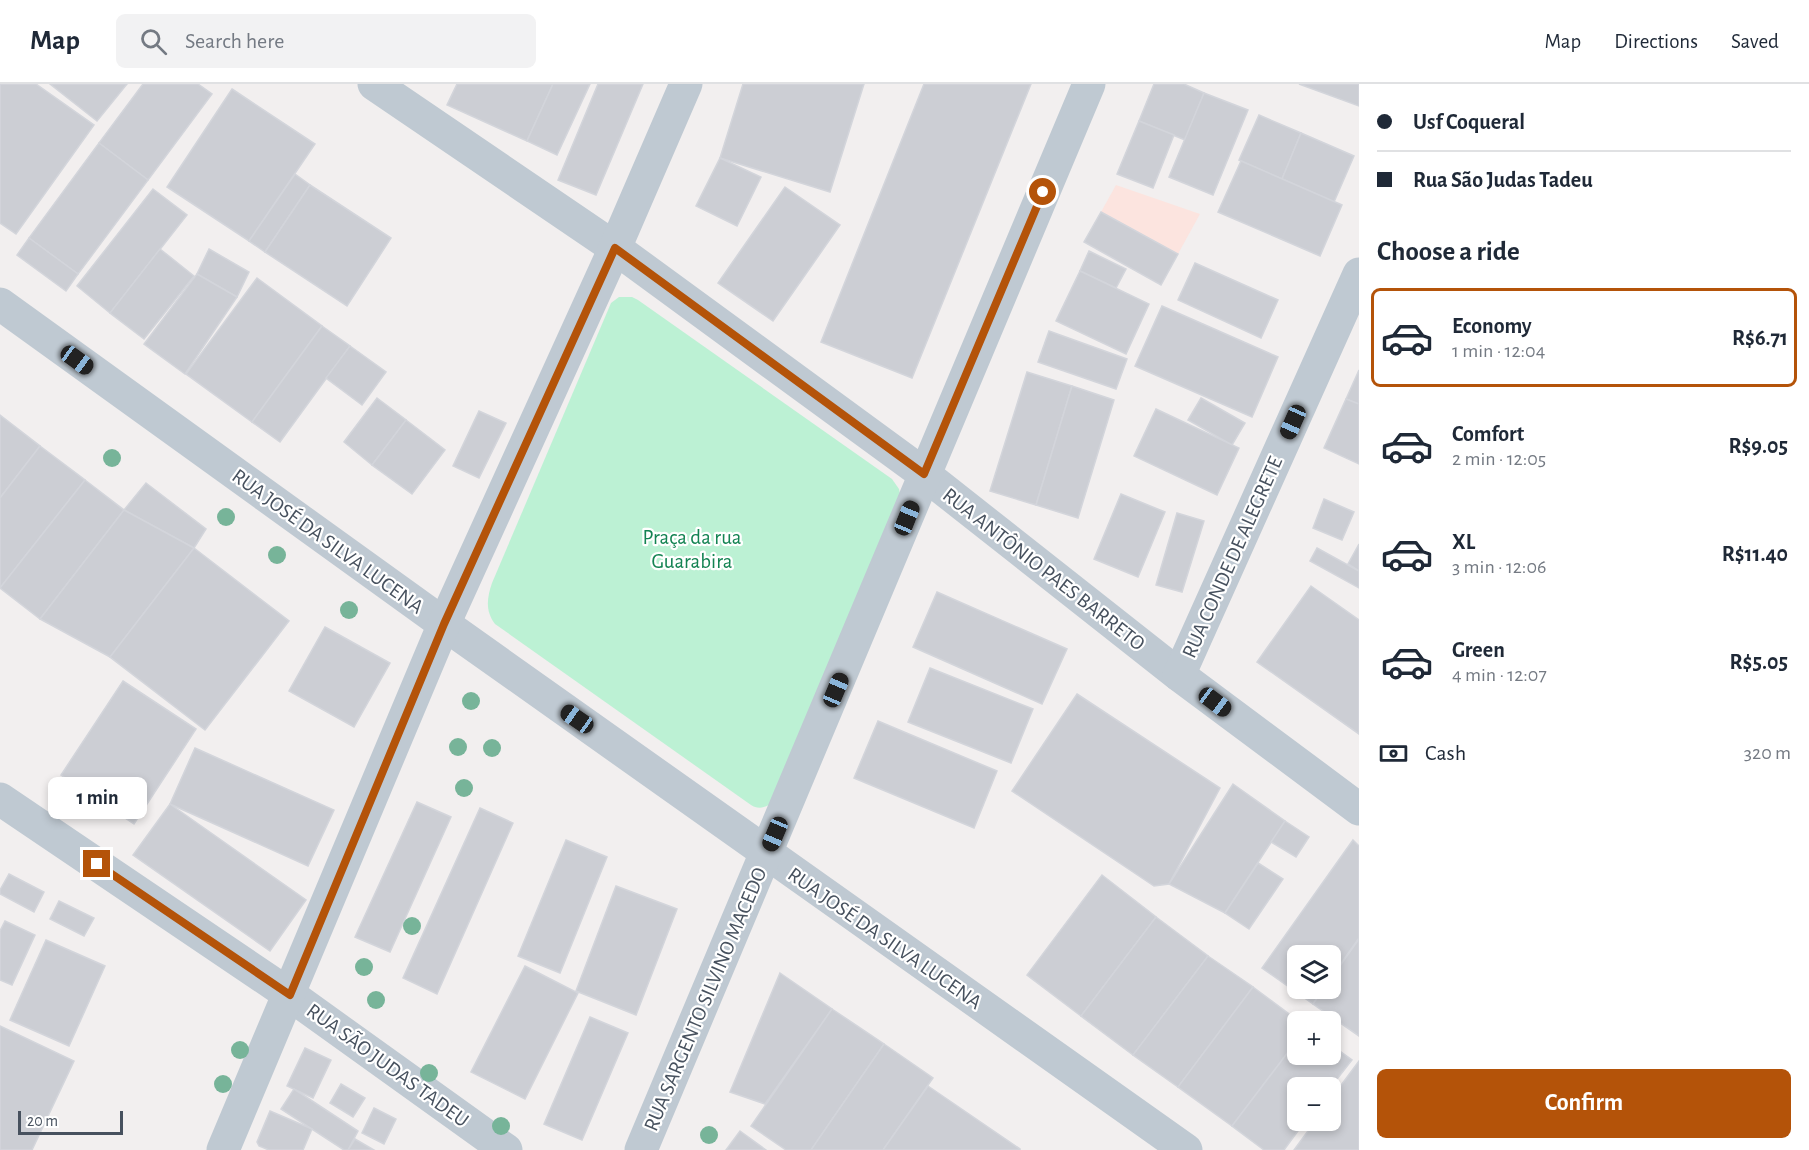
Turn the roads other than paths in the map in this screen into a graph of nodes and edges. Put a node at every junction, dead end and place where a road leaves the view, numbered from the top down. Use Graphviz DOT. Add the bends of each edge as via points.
graph roads {
  1 [pos="374,84"];
  2 [pos="686,84"];
  3 [pos="1089,84"];
  4 [pos="615,248"];
  5 [pos="1359,274"];
  6 [pos="0,304"];
  7 [pos="924,474"];
  8 [pos="444,624"];
  9 [pos="1179,675"];
  10 [pos="0,799"];
  11 [pos="1359,809"];
  12 [pos="766,855"];
  13 [pos="290,995"];
  14 [pos="224,1150"];
  15 [pos="506,1150"];
  16 [pos="641,1150"];
  17 [pos="1186,1150"];
  1 -- 4 [label="street, RUA ANTÔNIO PAES BARRETO"];
  2 -- 4 [label="street"];
  3 -- 7 [label="street, RUA SARGENTO SILVINO MACEDO"];
  4 -- 7 [label="street, RUA ANTÔNIO PAES BARRETO"];
  4 -- 8 [label="street"];
  5 -- 9 [label="street, RUA CONDE DE ALEGRETE"];
  6 -- 8 [label="street, RUA JOSÉ DA SILVA LUCENA"];
  7 -- 9 [label="street, RUA ANTÔNIO PAES BARRETO"];
  7 -- 12 [label="street, RUA SARGENTO SILVINO MACEDO"];
  8 -- 12 [label="street, RUA JOSÉ DA SILVA LUCENA"];
  8 -- 13 [label="street"];
  9 -- 11 [label="street, RUA ANTÔNIO PAES BARRETO"];
  10 -- 13 [label="street, RUA SÃO JUDAS TADEU"];
  12 -- 16 [label="street, RUA SARGENTO SILVINO MACEDO"];
  12 -- 17 [label="street, RUA JOSÉ DA SILVA LUCENA"];
  13 -- 14 [label="street"];
  13 -- 15 [label="street, RUA SÃO JUDAS TADEU"];
}
